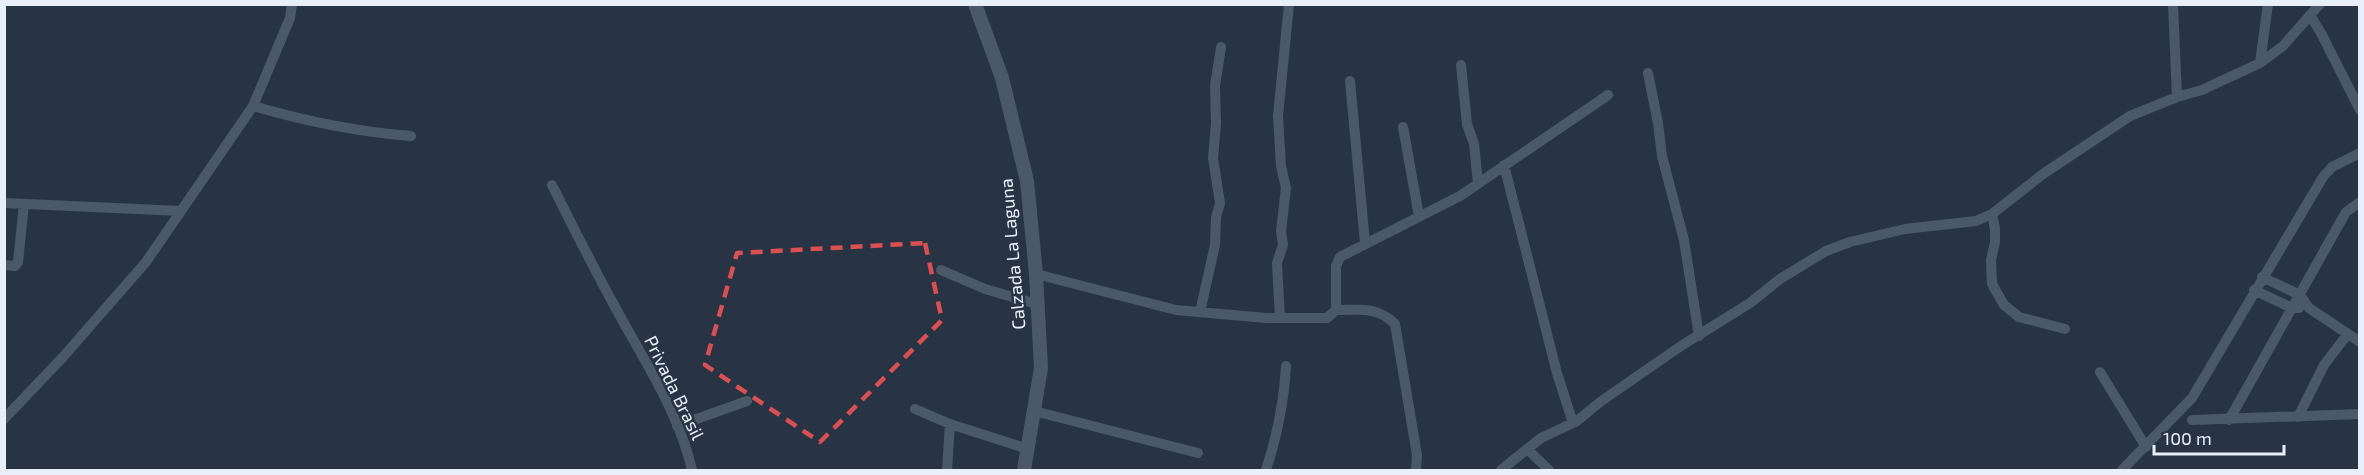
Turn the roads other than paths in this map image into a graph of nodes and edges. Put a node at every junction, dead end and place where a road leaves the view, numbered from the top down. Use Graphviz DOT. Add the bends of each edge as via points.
graph roads {
  1 [pos="291,4"];
  2 [pos="975,4"];
  3 [pos="1289,4"];
  4 [pos="2174,4"];
  5 [pos="2268,4"];
  6 [pos="2320,4"];
  7 [pos="2310,15"];
  8 [pos="1221,46"];
  9 [pos="2260,63"];
  10 [pos="1461,65"];
  11 [pos="1648,73"];
  12 [pos="1350,81"];
  13 [pos="1608,95"];
  14 [pos="2177,97"];
  15 [pos="254,106"];
  16 [pos="2360,110"];
  17 [pos="1403,127"];
  18 [pos="411,136"];
  19 [pos="2360,153"];
  20 [pos="1504,165"];
  21 [pos="1478,183"];
  22 [pos="552,185"];
  23 [pos="2360,202"];
  24 [pos="4,203"];
  25 [pos="24,204"];
  26 [pos="181,211"];
  27 [pos="1992,214"];
  28 [pos="1419,216"];
  29 [pos="1365,243"];
  30 [pos="4,265"];
  31 [pos="941,270"];
  32 [pos="1036,274"];
  33 [pos="2262,277"];
  34 [pos="2254,290"];
  35 [pos="2300,295"];
  36 [pos="1037,304"];
  37 [pos="2292,308"];
  38 [pos="2308,308"];
  39 [pos="1336,310"];
  40 [pos="1200,312"];
  41 [pos="1280,318"];
  42 [pos="2065,329"];
  43 [pos="2347,335"];
  44 [pos="1699,336"];
  45 [pos="2360,342"];
  46 [pos="1286,366"];
  47 [pos="2100,372"];
  48 [pos="747,401"];
  49 [pos="915,409"];
  50 [pos="1034,411"];
  51 [pos="2360,414"];
  52 [pos="2298,417"];
  53 [pos="4,419"];
  54 [pos="2192,420"];
  55 [pos="2229,420"];
  56 [pos="1573,423"];
  57 [pos="950,424"];
  58 [pos="677,426"];
  59 [pos="2146,447"];
  60 [pos="1028,449"];
  61 [pos="1528,450"];
  62 [pos="1198,453"];
  63 [pos="692,471"];
  64 [pos="947,471"];
  65 [pos="1024,471"];
  66 [pos="1266,471"];
  67 [pos="1416,471"];
  68 [pos="1501,471"];
  69 [pos="1549,471"];
  70 [pos="2122,471"];
  1 -- 15 [label="street" via="290,18"];
  2 -- 32 [label="street, Calzada La Laguna" via="1002,78 1027,181"];
  3 -- 41 [label="street" via="1278,116 1286,188 1283,245 1277,263"];
  4 -- 14 [label="street"];
  5 -- 9 [label="street"];
  6 -- 7 [label="street"];
  7 -- 9 [label="street" via="2283,46"];
  7 -- 16 [label="street"];
  8 -- 40 [label="street" via="1215,86 1213,158 1220,203"];
  9 -- 14 [label="street"];
  10 -- 21 [label="street"];
  11 -- 44 [label="street" via="1662,156 1684,240"];
  12 -- 29 [label="street"];
  13 -- 20 [label="street"];
  14 -- 27 [label="street" via="2109,128"];
  15 -- 18 [label="street" via="291,117"];
  15 -- 26 [label="street"];
  17 -- 28 [label="street"];
  19 -- 33 [label="street" via="2332,167 2322,177"];
  20 -- 21 [label="street"];
  20 -- 56 [label="street"];
  21 -- 28 [label="street"];
  22 -- 58 [label="street, Privada Brasil"];
  23 -- 35 [label="street" via="2346,212"];
  24 -- 25 [label="street"];
  25 -- 26 [label="street"];
  25 -- 30 [label="street" via="18,262 15,266"];
  26 -- 53 [label="street" via="146,262"];
  27 -- 42 [label="street" via="1992,284 2004,305 2019,317"];
  27 -- 44 [label="street" via="1976,220 1905,229 1826,251"];
  28 -- 29 [label="street"];
  29 -- 39 [label="street" via="1340,257 1336,266"];
  31 -- 36 [label="street" via="985,289"];
  32 -- 36 [label="street, Calzada La Laguna"];
  32 -- 40 [label="street" via="1176,310"];
  33 -- 34 [label="street"];
  33 -- 35 [label="street"];
  34 -- 37 [label="street"];
  34 -- 59 [label="street" via="2192,398"];
  35 -- 37 [label="street"];
  35 -- 38 [label="street"];
  36 -- 50 [label="street, Calzada La Laguna" via="1041,368"];
  37 -- 38 [label="street"];
  37 -- 55 [label="street"];
  38 -- 43 [label="street"];
  39 -- 41 [label="street" via="1327,318"];
  39 -- 67 [label="street" via="1379,312 1395,324 1417,455"];
  40 -- 41 [label="street"];
  43 -- 45 [label="street"];
  43 -- 52 [label="street" via="2324,365"];
  44 -- 56 [label="street"];
  46 -- 66 [label="street" via="1284,398"];
  47 -- 59 [label="street"];
  48 -- 58 [label="street"];
  49 -- 57 [label="street"];
  50 -- 60 [label="street, Calzada La Laguna"];
  50 -- 62 [label="street"];
  51 -- 52 [label="street"];
  52 -- 55 [label="street"];
  54 -- 55 [label="street"];
  56 -- 61 [label="street" via="1541,438"];
  57 -- 60 [label="street"];
  57 -- 64 [label="street"];
  58 -- 63 [label="street, Privada Brasil"];
  59 -- 70 [label="street"];
  60 -- 65 [label="street, Calzada La Laguna"];
  61 -- 68 [label="street"];
  61 -- 69 [label="street"];
}
